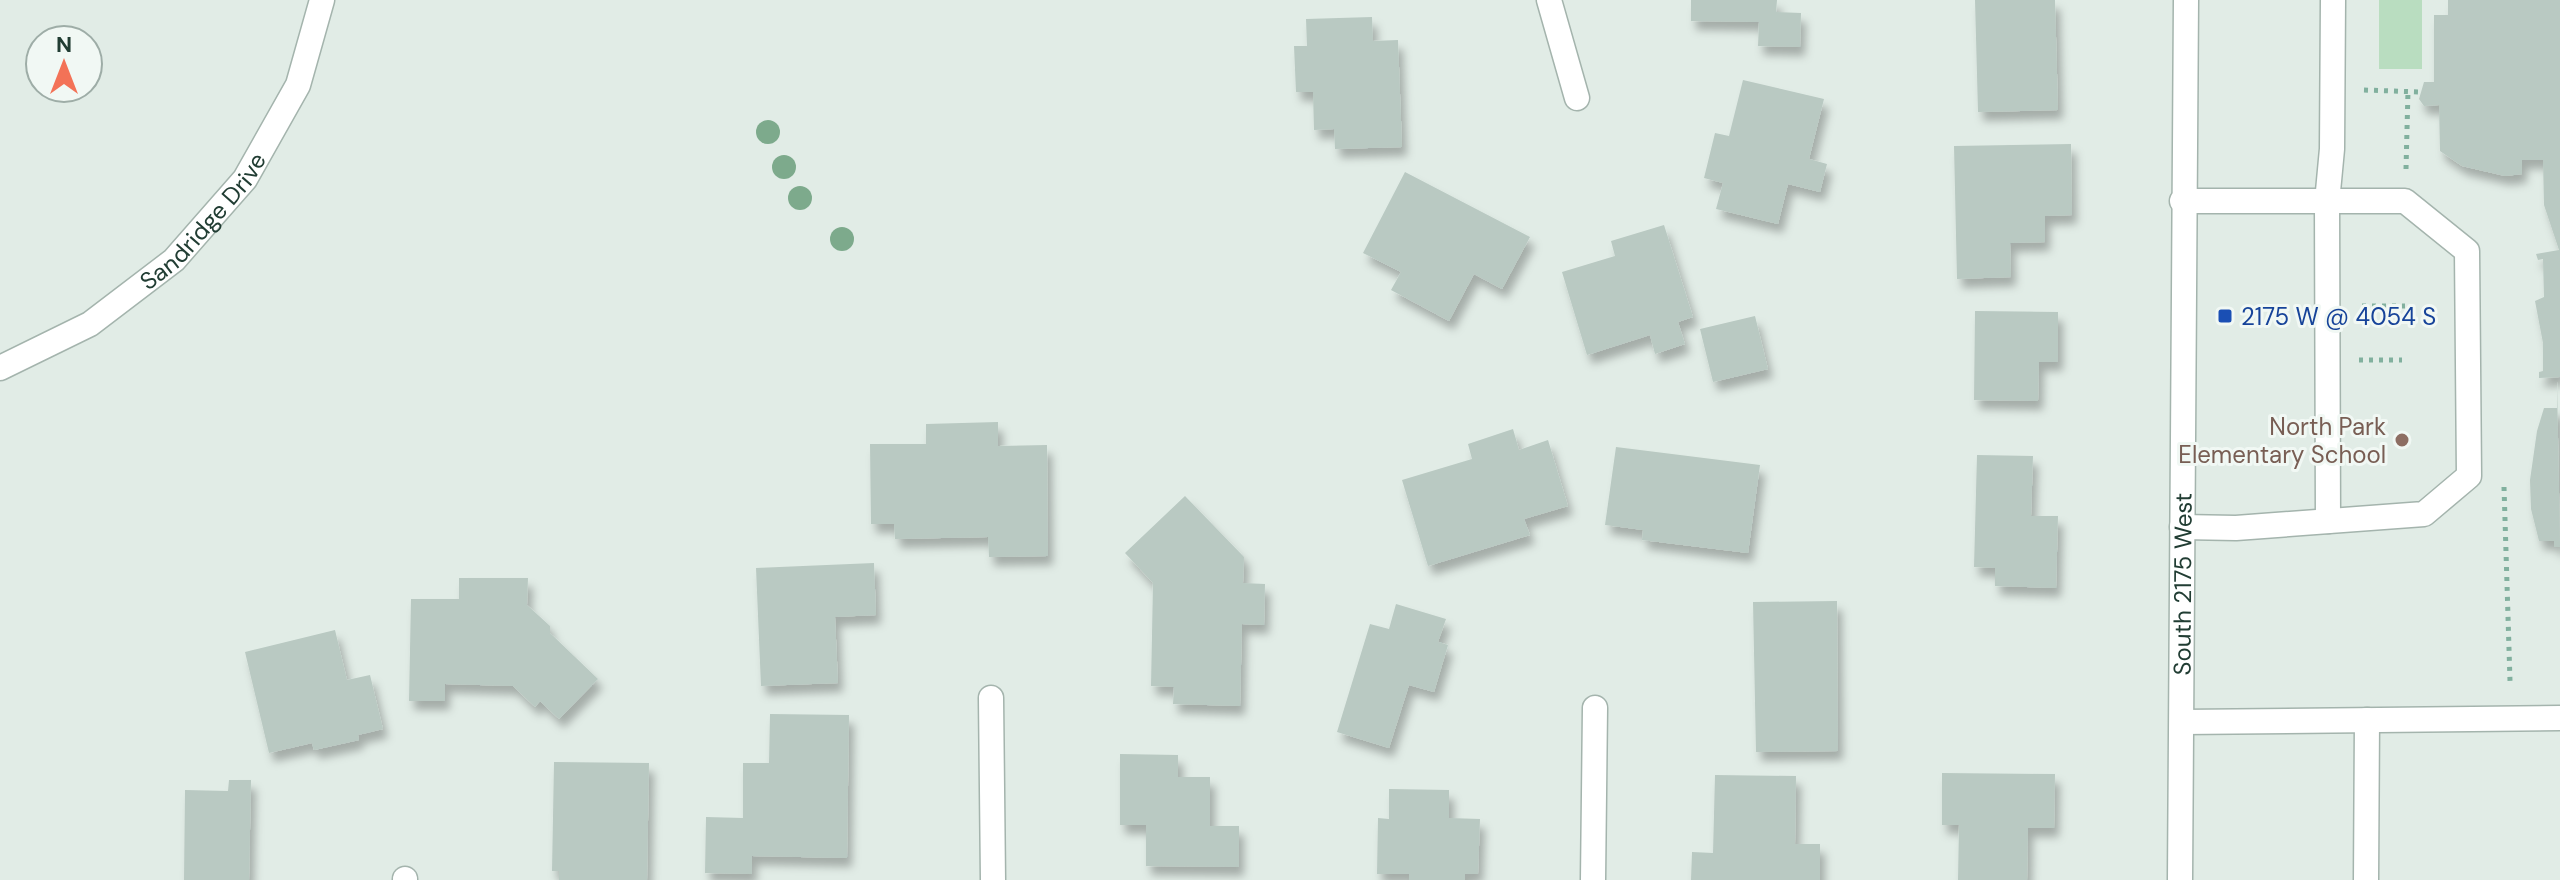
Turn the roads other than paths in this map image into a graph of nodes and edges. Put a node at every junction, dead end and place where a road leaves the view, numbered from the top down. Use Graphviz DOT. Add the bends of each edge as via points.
graph roads {
  1 [pos="322,0"];
  2 [pos="1549,0"];
  3 [pos="2186,0"];
  4 [pos="2333,0"];
  5 [pos="1577,98"];
  6 [pos="2182,201"];
  7 [pos="2327,202"];
  8 [pos="0,368"];
  9 [pos="2328,521"];
  10 [pos="2182,527"];
  11 [pos="991,698"];
  12 [pos="1595,708"];
  13 [pos="2560,718"];
  14 [pos="2367,720"];
  15 [pos="2182,722"];
  16 [pos="993,880"];
  17 [pos="1593,880"];
  18 [pos="2180,880"];
  19 [pos="2366,880"];
  1 -- 8 [label="street, Sandridge Drive" via="298,85 245,179 185,249 90,324"];
  2 -- 5 [label="street"];
  3 -- 6 [label="street, South 2175 West"];
  4 -- 7 [label="street"];
  6 -- 7 [label="street"];
  6 -- 10 [label="street, South 2175 West"];
  7 -- 9 [label="street"];
  7 -- 9 [label="street" via="2405,201 2467,251 2469,476 2424,514"];
  9 -- 10 [label="street"];
  10 -- 15 [label="street, South 2175 West"];
  11 -- 16 [label="street"];
  12 -- 17 [label="street"];
  13 -- 14 [label="street"];
  14 -- 15 [label="street"];
  14 -- 19 [label="street"];
  15 -- 18 [label="street, South 2175 West"];
}
